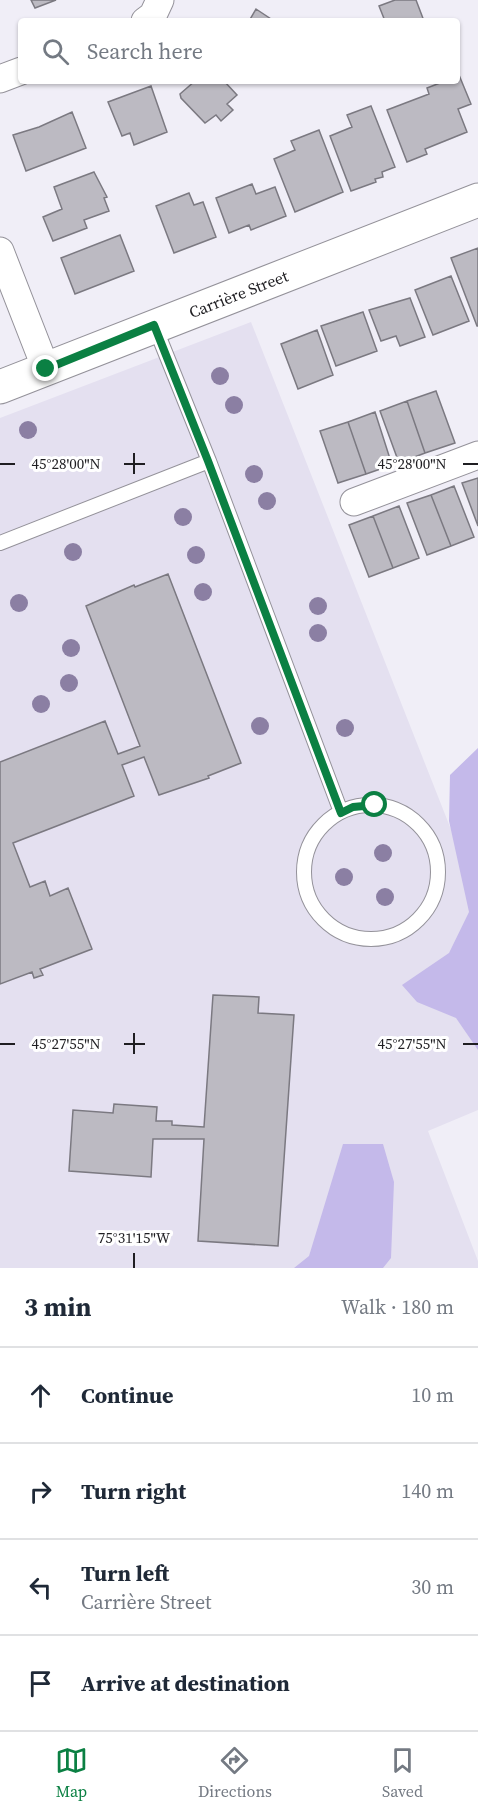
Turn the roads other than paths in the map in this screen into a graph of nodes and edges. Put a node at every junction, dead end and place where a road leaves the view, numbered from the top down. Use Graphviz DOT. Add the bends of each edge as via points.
graph roads {
  1 [pos="160,0"];
  2 [pos="150,18"];
  3 [pos="18,71"];
  4 [pos="0,79"];
  5 [pos="478,200"];
  6 [pos="0,251"];
  7 [pos="154,325"];
  8 [pos="46,369"];
  9 [pos="0,387"];
  10 [pos="478,455"];
  11 [pos="208,461"];
  12 [pos="354,502"];
  13 [pos="0,543"];
  14 [pos="341,813"];
  1 -- 2 [label="street"];
  3 -- 4 [label="street"];
  5 -- 7 [label="street, Carrière Street"];
  6 -- 8 [label="street"];
  7 -- 8 [label="street, Carrière Street"];
  7 -- 11 [label="lane"];
  8 -- 9 [label="street, Carrière Street"];
  10 -- 12 [label="street"];
  11 -- 13 [label="lane"];
  11 -- 14 [label="lane"];
  14 -- 14 [label="lane" via="353,807 375,805 395,809 414,820 428,836 436,855 434,897 423,915 405,930 383,939 360,939 338,931 319,916 308,896 303,873 307,850 318,830"];
}
